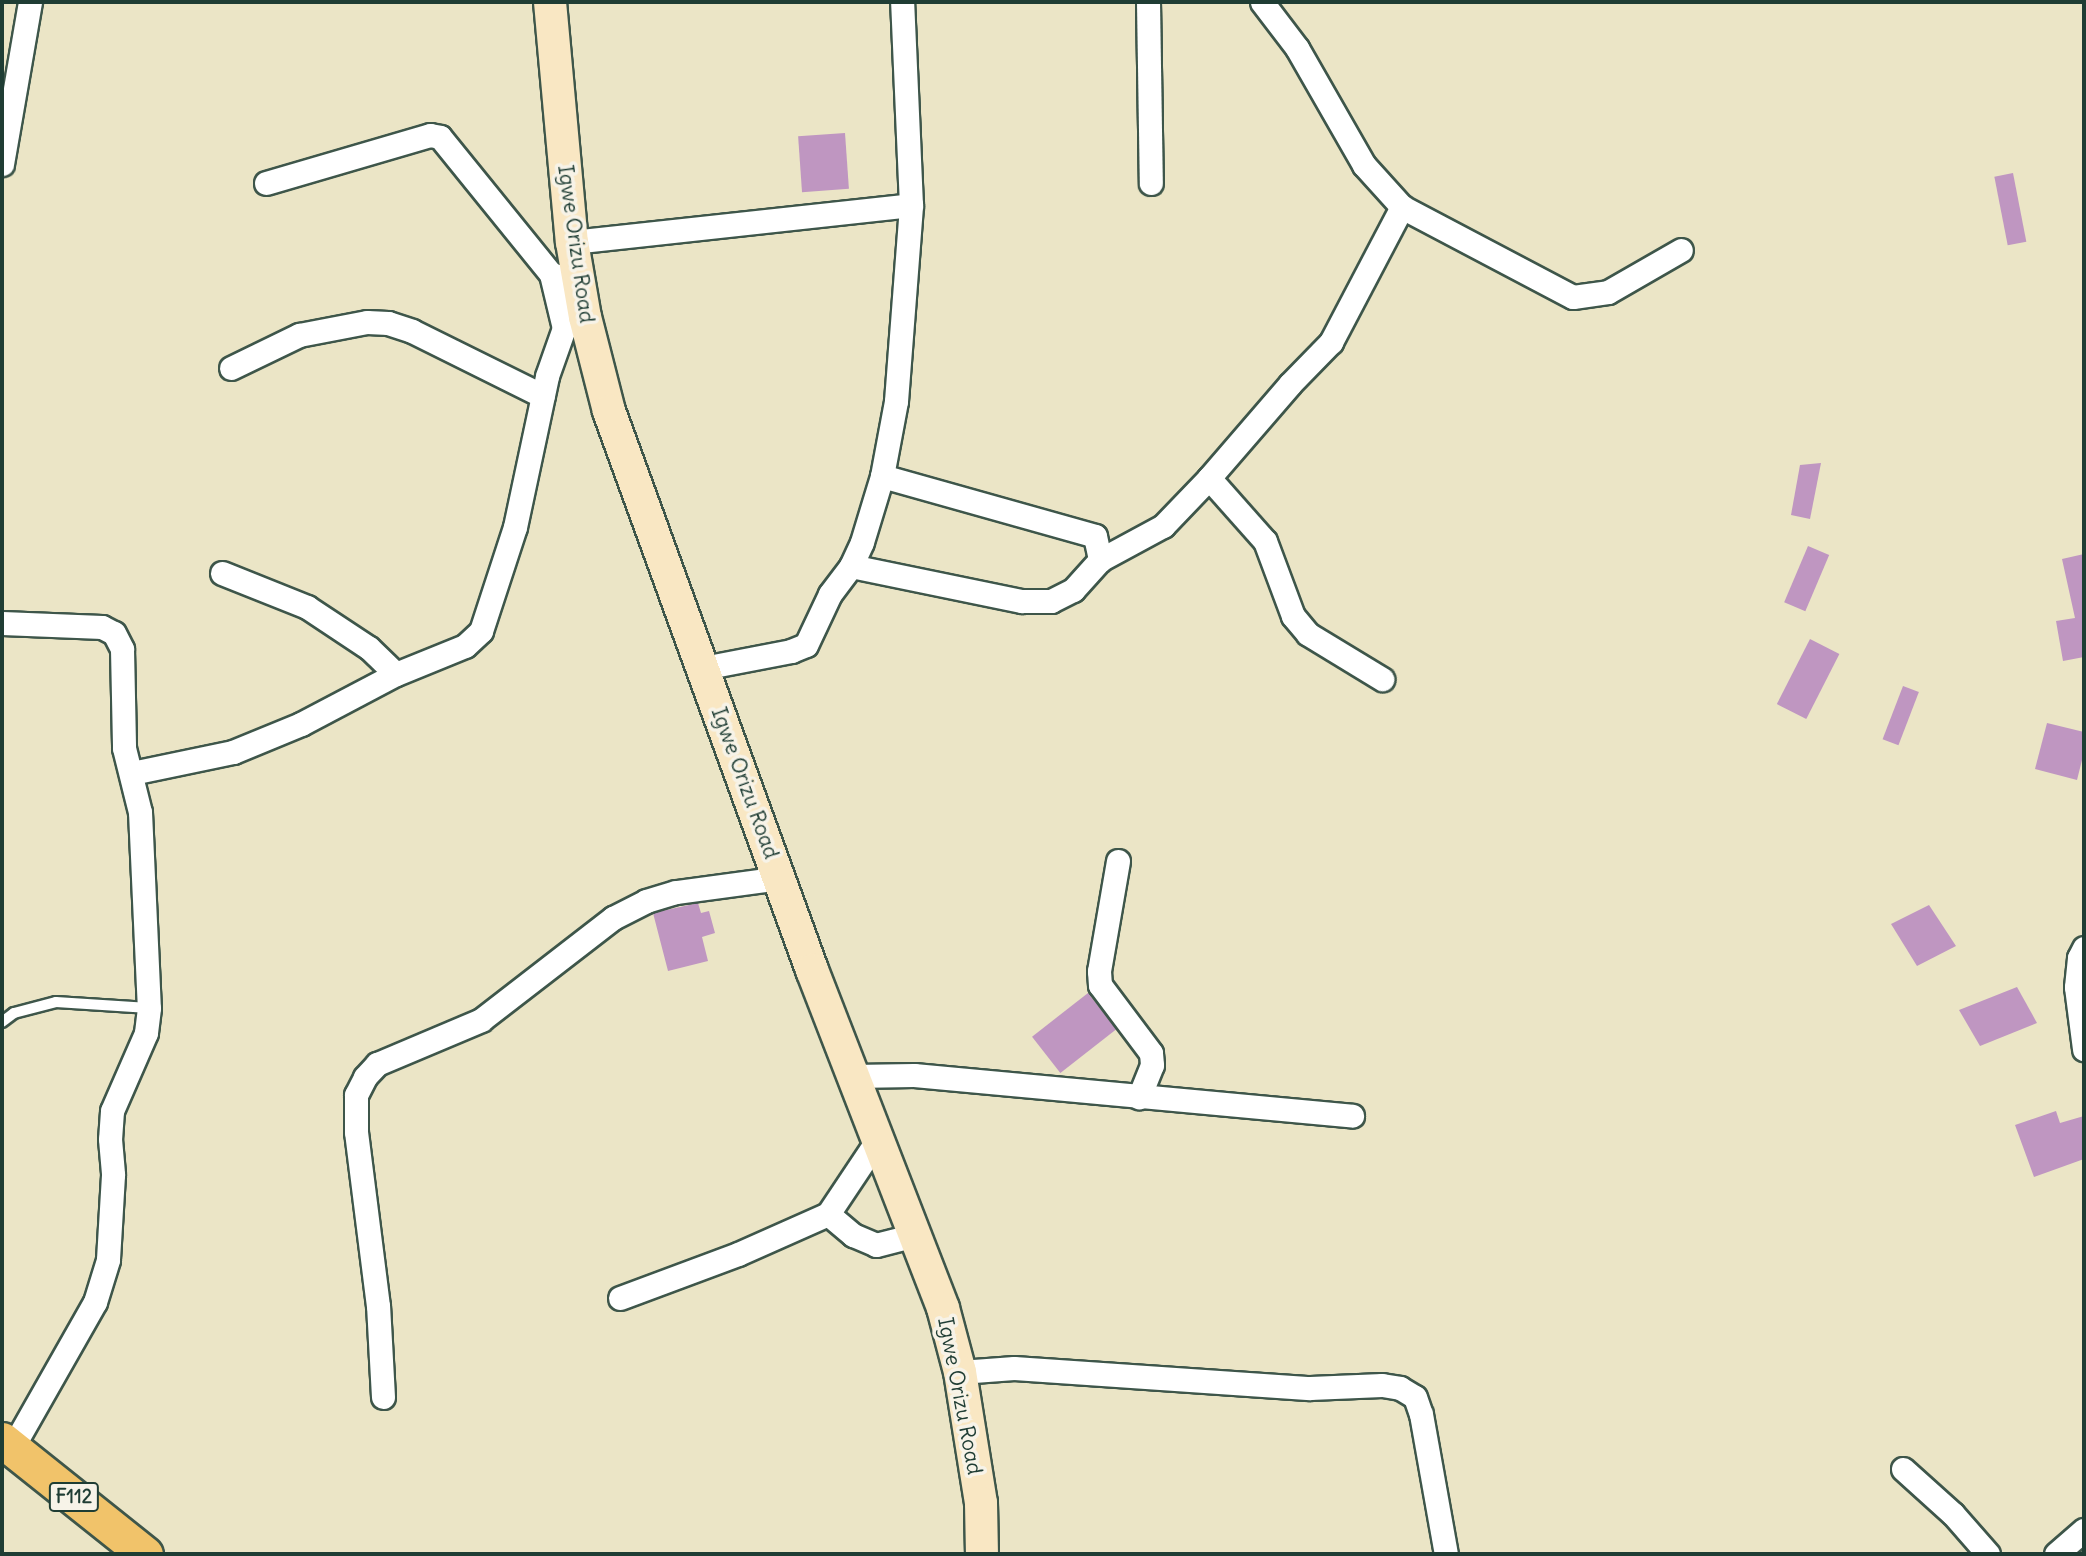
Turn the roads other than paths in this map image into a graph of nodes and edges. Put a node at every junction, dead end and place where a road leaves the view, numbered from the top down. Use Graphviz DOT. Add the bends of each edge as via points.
graph roads {
  1 [pos="30,2"];
  2 [pos="550,2"];
  3 [pos="902,2"];
  4 [pos="1148,2"];
  5 [pos="1262,2"];
  6 [pos="11,56"];
  7 [pos="2,164"];
  8 [pos="266,183"];
  9 [pos="1152,184"];
  10 [pos="911,205"];
  11 [pos="1402,207"];
  12 [pos="572,242"];
  13 [pos="1681,250"];
  14 [pos="564,275"];
  15 [pos="575,323"];
  16 [pos="231,368"];
  17 [pos="543,396"];
  18 [pos="882,476"];
  19 [pos="1209,478"];
  20 [pos="1100,560"];
  21 [pos="851,566"];
  22 [pos="222,573"];
  23 [pos="2,623"];
  24 [pos="703,668"];
  25 [pos="396,674"];
  26 [pos="1382,679"];
  27 [pos="132,774"];
  28 [pos="1118,861"];
  29 [pos="779,878"];
  30 [pos="2084,948"];
  31 [pos="149,1007"];
  32 [pos="2,1022"];
  33 [pos="2084,1049"];
  34 [pos="853,1076"];
  35 [pos="1139,1097"];
  36 [pos="1352,1116"];
  37 [pos="878,1139"];
  38 [pos="828,1214"];
  39 [pos="915,1235"];
  40 [pos="620,1298"];
  41 [pos="960,1372"];
  42 [pos="383,1397"];
  43 [pos="7,1444"];
  44 [pos="1903,1469"];
  45 [pos="2084,1530"];
  46 [pos="138,1552"];
  47 [pos="982,1554"];
  48 [pos="1446,1554"];
  49 [pos="1987,1554"];
  50 [pos="2056,1554"];
  1 -- 6 [label="street"];
  2 -- 12 [label="main road, Igwe Orizu Road"];
  3 -- 10 [label="street"];
  4 -- 9 [label="street"];
  5 -- 11 [label="street" via="1297,48 1364,165"];
  6 -- 7 [label="street"];
  8 -- 14 [label="street" via="430,135 439,137"];
  10 -- 12 [label="street"];
  10 -- 18 [label="street" via="895,401"];
  11 -- 13 [label="street" via="1573,297 1608,292"];
  11 -- 19 [label="street" via="1332,342"];
  12 -- 14 [label="main road, Igwe Orizu Road"];
  14 -- 15 [label="main road, Igwe Orizu Road"];
  15 -- 17 [label="street"];
  15 -- 24 [label="main road, Igwe Orizu Road"];
  16 -- 17 [label="street" via="299,335 368,322 387,323"];
  17 -- 25 [label="street" via="515,527 481,631 465,646"];
  18 -- 20 [label="street" via="1095,536"];
  18 -- 21 [label="street"];
  19 -- 20 [label="street" via="1163,526"];
  19 -- 26 [label="street" via="1265,541 1293,616 1308,634"];
  20 -- 21 [label="street" via="1073,590 1051,601 985,595"];
  21 -- 24 [label="street" via="830,594 806,645"];
  22 -- 25 [label="street" via="307,607 369,648"];
  23 -- 27 [label="street" via="86,625 114,633 122,649 124,748"];
  24 -- 29 [label="main road, Igwe Orizu Road"];
  25 -- 27 [label="street" via="301,724 233,752"];
  27 -- 31 [label="street" via="140,812"];
  28 -- 35 [label="street" via="1100,985 1150,1053 1152,1065"];
  29 -- 34 [label="main road, Igwe Orizu Road"];
  29 -- 42 [label="street" via="676,892 646,901 613,918 481,1020 377,1065 365,1077 356,1095 356,1132 378,1306"];
  30 -- 33 [label="street" via="2076,987"];
  31 -- 32 [label="lane" via="55,1002 14,1013"];
  31 -- 43 [label="street" via="146,1033 112,1111 108,1260 96,1302"];
  34 -- 35 [label="street" via="914,1075"];
  34 -- 37 [label="main road, Igwe Orizu Road"];
  35 -- 36 [label="street"];
  37 -- 38 [label="street"];
  37 -- 39 [label="main road, Igwe Orizu Road"];
  38 -- 39 [label="street" via="853,1235 876,1245"];
  38 -- 40 [label="street"];
  39 -- 41 [label="main road, Igwe Orizu Road" via="943,1308"];
  41 -- 47 [label="main road, Igwe Orizu Road" via="981,1503"];
  41 -- 48 [label="street" via="1014,1368 1310,1388 1400,1388 1415,1397 1421,1414"];
  43 -- 46 [label="main road, F112"];
  44 -- 49 [label="street" via="1953,1514"];
  45 -- 50 [label="street"];
}
